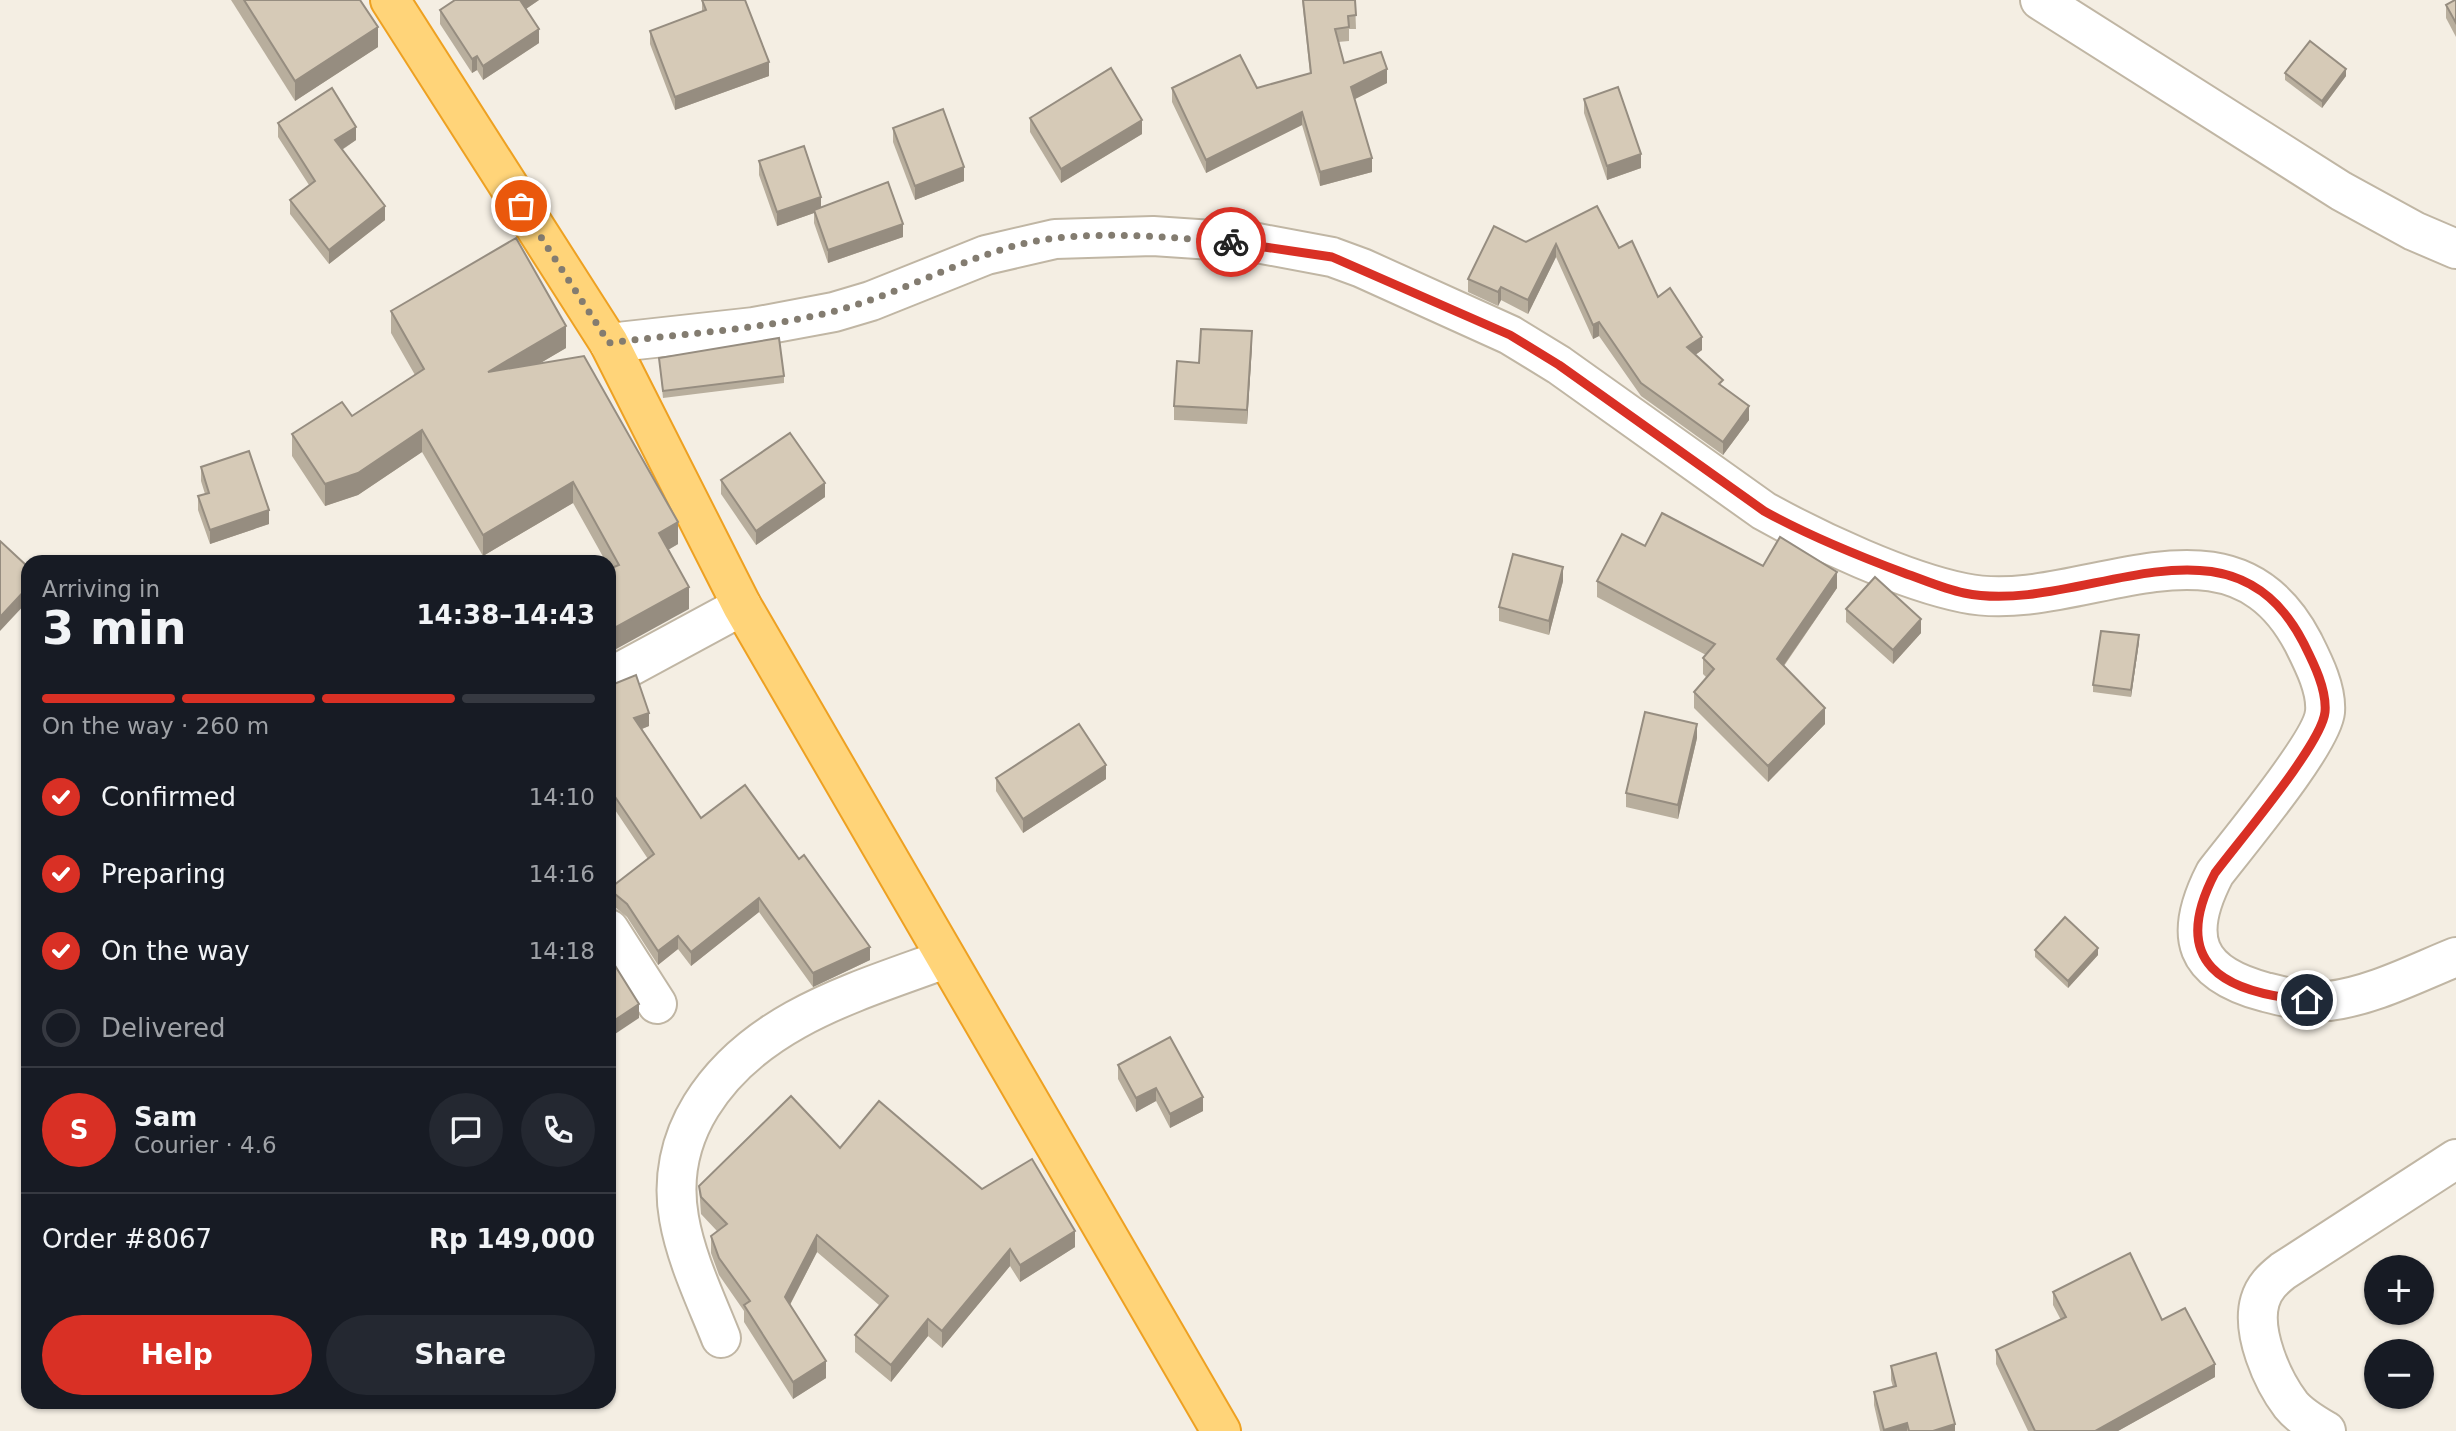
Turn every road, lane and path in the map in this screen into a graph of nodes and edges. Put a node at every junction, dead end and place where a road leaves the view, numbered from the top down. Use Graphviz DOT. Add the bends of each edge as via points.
graph roads {
  1 [pos="390,0"];
  2 [pos="2040,0"];
  3 [pos="2456,249"];
  4 [pos="609,343"];
  5 [pos="742,606"];
  6 [pos="616,674"];
  7 [pos="616,940"];
  8 [pos="2456,957"];
  9 [pos="945,959"];
  10 [pos="657,1003"];
  11 [pos="2456,1159"];
  12 [pos="721,1339"];
  13 [pos="1221,1431"];
  14 [pos="2326,1431"];
  1 -- 4 [label="highway"];
  2 -- 3 [label="street" via="2341,191"];
  4 -- 5 [label="highway"];
  4 -- 8 [label="street" via="754,327 834,312 986,255 1055,239 1153,236 1257,243 1332,257 1510,335 1799,531 1931,583 1965,594 2010,597 2177,570 2221,573 2257,587 2291,620 2319,682 2325,713 2314,742 2215,873 2196,929 2202,956 2220,975 2248,988 2326,1001 2389,984"];
  5 -- 6 [label="street"];
  5 -- 9 [label="highway"];
  7 -- 10 [label="street"];
  9 -- 12 [label="street" via="841,998 782,1027 732,1066 697,1112 679,1157 678,1218"];
  9 -- 13 [label="highway"];
  11 -- 14 [label="street" via="2283,1270 2260,1301 2259,1321 2270,1367 2291,1405"];
}
